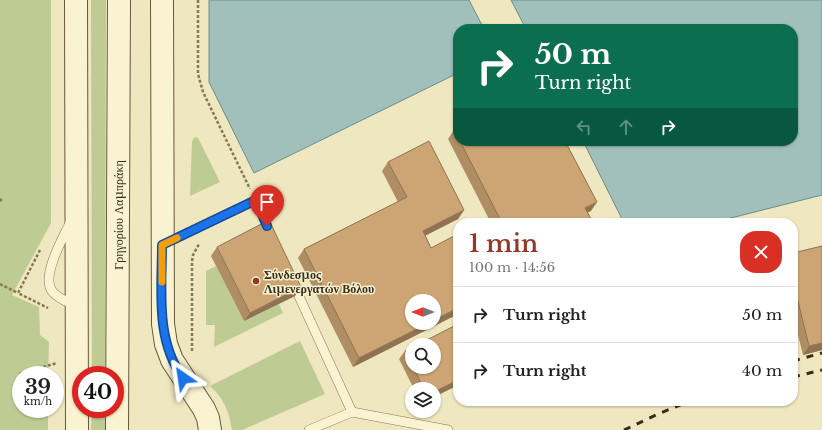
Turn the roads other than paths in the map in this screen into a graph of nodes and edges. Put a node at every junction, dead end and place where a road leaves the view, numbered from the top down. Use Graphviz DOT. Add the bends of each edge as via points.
graph roads {
  1 [pos="76,0"];
  2 [pos="119,0"];
  3 [pos="162,0"];
  4 [pos="274,241"];
  5 [pos="162,245"];
  6 [pos="287,269"];
  7 [pos="352,412"];
  8 [pos="77,430"];
  9 [pos="117,430"];
  10 [pos="210,430"];
  11 [pos="309,430"];
  12 [pos="448,430"];
  1 -- 8 [label="main road"];
  2 -- 9 [label="main road, Γρηγορίου Λαμπράκη"];
  3 -- 5 [label="main road"];
  4 -- 5 [label="lane" via="256,200"];
  5 -- 10 [label="main road" via="162,313 166,344 175,367 204,409"];
  6 -- 7 [label="lane"];
  7 -- 11 [label="lane"];
  7 -- 12 [label="lane"];
}
